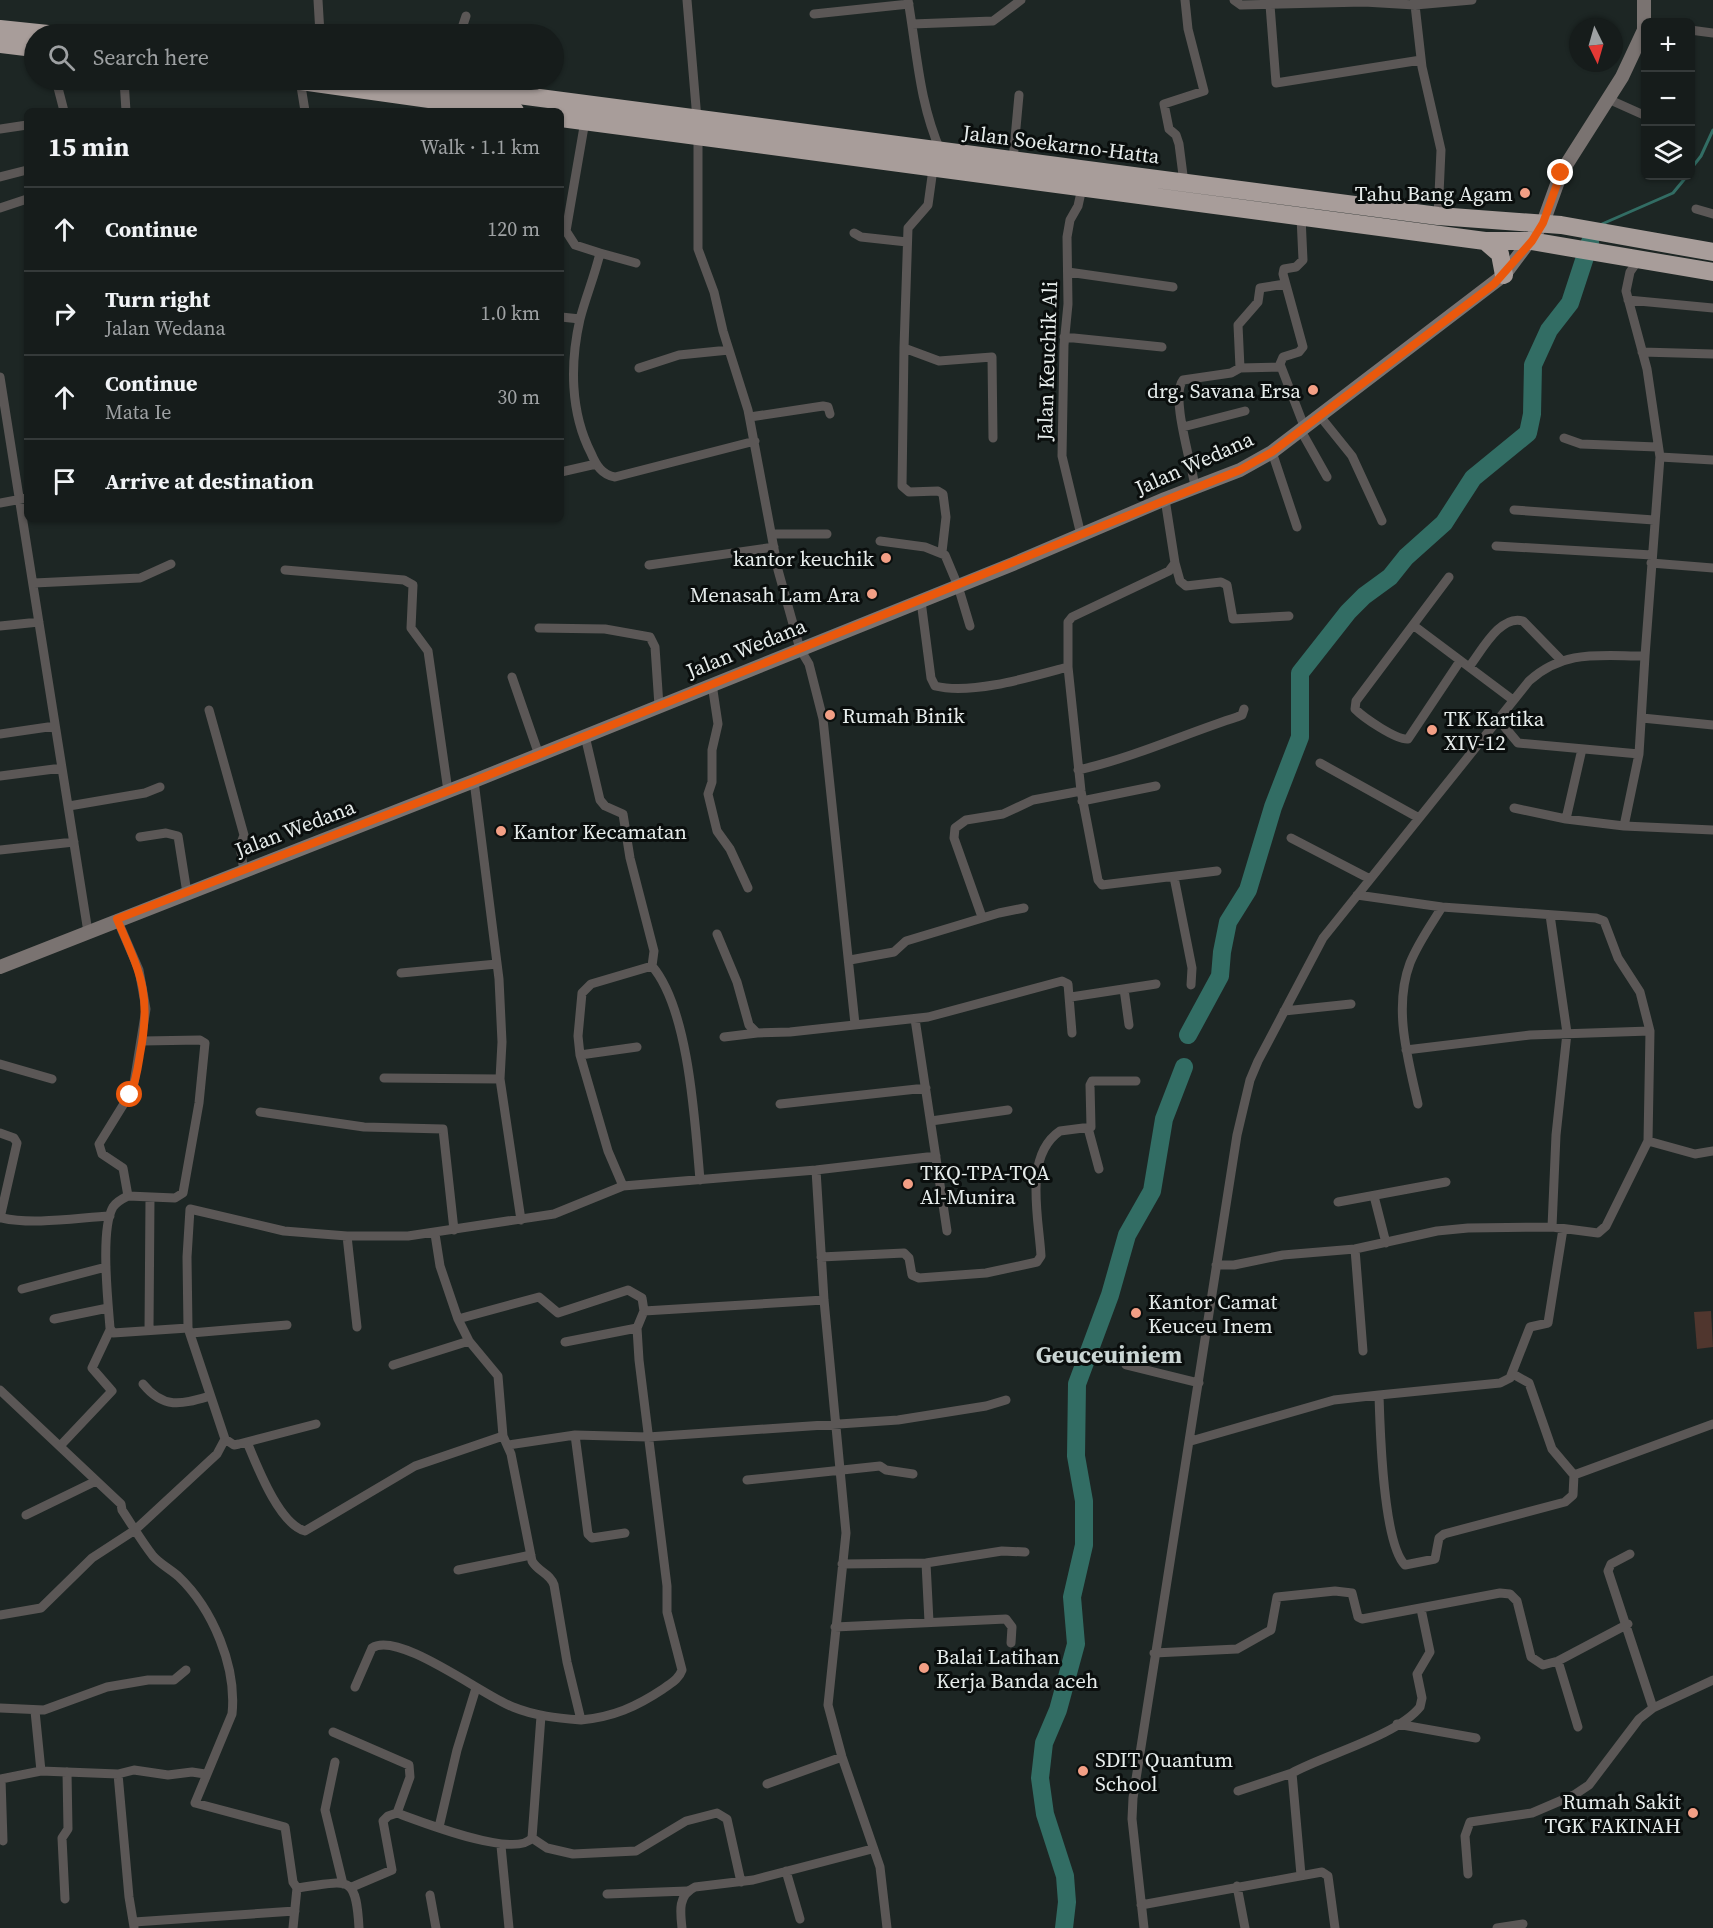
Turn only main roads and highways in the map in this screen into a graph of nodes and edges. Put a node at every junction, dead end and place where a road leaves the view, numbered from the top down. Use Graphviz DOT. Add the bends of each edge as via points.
graph roads {
  1 [pos="0,28"];
  2 [pos="24,31"];
  3 [pos="0,44"];
  4 [pos="24,47"];
  5 [pos="369,90"];
  6 [pos="499,90"];
  7 [pos="494,108"];
  8 [pos="564,118"];
  9 [pos="828,145"];
  10 [pos="1485,241"];
  11 [pos="1713,252"];
  12 [pos="1713,272"];
  13 [pos="1504,275"];
  1 -- 2 [label="highway"];
  3 -- 4 [label="highway"];
  5 -- 7 [label="highway"];
  6 -- 9 [label="highway, Jalan Soekarno-Hatta" via="697,119"];
  8 -- 9 [label="highway, Jalan Soekarno-Hatta" via="699,138"];
  9 -- 10 [label="highway, Jalan Soekarno-Hatta" via="933,169"];
  9 -- 11 [label="highway, Jalan Soekarno-Hatta" via="941,152 1438,216 1543,223"];
  10 -- 12 [label="highway, Jalan Soekarno-Hatta" via="1532,241"];
  10 -- 13 [label="highway" via="1498,250"];
}
